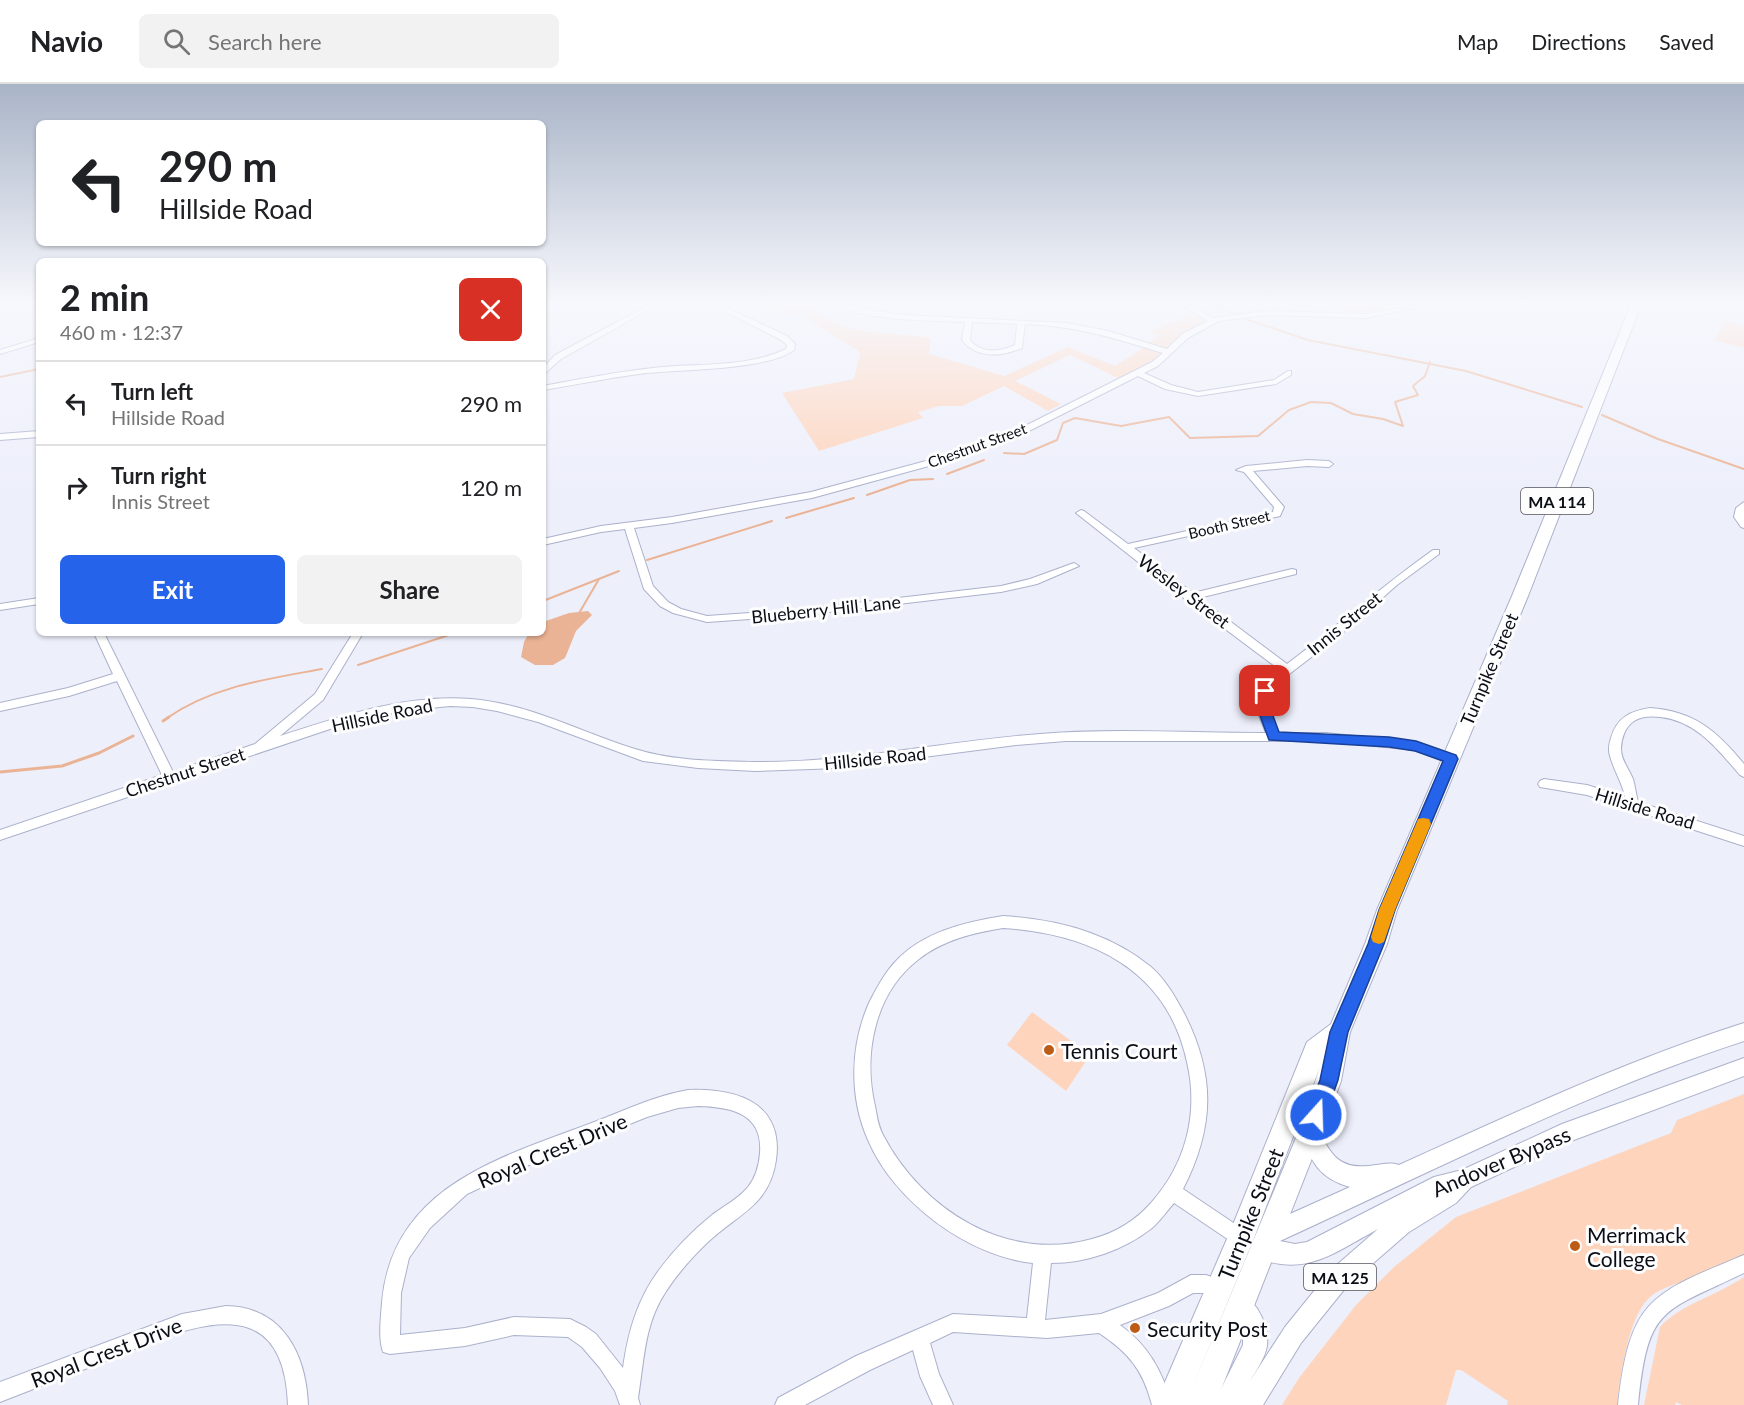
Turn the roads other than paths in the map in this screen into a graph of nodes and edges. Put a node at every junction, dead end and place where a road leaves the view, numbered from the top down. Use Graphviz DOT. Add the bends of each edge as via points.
graph roads {
  1 [pos="681,367"];
  2 [pos="1150,367"];
  3 [pos="1611,367"];
  4 [pos="1138,373"];
  5 [pos="1288,373"];
  6 [pos="546,387"];
  7 [pos="36,434"];
  8 [pos="0,437"];
  9 [pos="1329,464"];
  10 [pos="1744,506"];
  11 [pos="1081,513"];
  12 [pos="1744,525"];
  13 [pos="629,526"];
  14 [pos="546,541"];
  15 [pos="1126,547"];
  16 [pos="1436,552"];
  17 [pos="1074,566"];
  18 [pos="1292,572"];
  19 [pos="1189,597"];
  20 [pos="36,601"];
  21 [pos="0,607"];
  22 [pos="100,636"];
  23 [pos="356,636"];
  24 [pos="1286,669"];
  25 [pos="120,676"];
  26 [pos="0,707"];
  27 [pos="300,714"];
  28 [pos="308,733"];
  29 [pos="1274,737"];
  30 [pos="259,747"];
  31 [pos="1451,759"];
  32 [pos="1744,772"];
  33 [pos="169,777"];
  34 [pos="1544,784"];
  35 [pos="1632,803"];
  36 [pos="0,835"];
  37 [pos="1744,841"];
  38 [pos="1339,1032"];
  39 [pos="1744,1032"];
  40 [pos="1744,1066"];
  41 [pos="1310,1132"];
  42 [pos="1415,1169"];
  43 [pos="1464,1180"];
  44 [pos="1173,1192"];
  45 [pos="1258,1241"];
  46 [pos="1043,1254"];
  47 [pos="1744,1264"];
  48 [pos="1219,1288"];
  49 [pos="1241,1306"];
  50 [pos="1101,1323"];
  51 [pos="1035,1328"];
  52 [pos="919,1337"];
  53 [pos="0,1392"];
  54 [pos="629,1402"];
  55 [pos="298,1405"];
  56 [pos="785,1405"];
  57 [pos="943,1405"];
  58 [pos="1162,1405"];
  59 [pos="1170,1405"];
  60 [pos="1200,1405"];
  61 [pos="1225,1405"];
  62 [pos="1249,1405"];
  63 [pos="1628,1405"];
  1 -- 6 [label="street"];
  2 -- 4 [label="street, Chestnut Street"];
  3 -- 31 [label="highway, Turnpike Street / MA 114"];
  4 -- 5 [label="street" via="1168,387 1198,394 1276,382"];
  4 -- 13 [label="street, Chestnut Street" via="966,453 821,493"];
  7 -- 8 [label="street"];
  9 -- 15 [label="street, Booth Street" via="1243,470 1280,507 1277,514"];
  10 -- 12 [label="street" via="1738,517"];
  11 -- 15 [label="street, Wesley Street"];
  13 -- 14 [label="street, Chestnut Street"];
  13 -- 17 [label="street, Blueberry Hill Lane" via="648,587 664,604 707,619 1001,589"];
  15 -- 19 [label="street, Wesley Street"];
  16 -- 24 [label="street, Innis Street"];
  18 -- 19 [label="street"];
  19 -- 24 [label="street, Wesley Street"];
  20 -- 21 [label="street"];
  22 -- 25 [label="street"];
  23 -- 27 [label="street, Chestnut Street" via="325,690"];
  24 -- 29 [label="street, Innis Street" via="1270,683 1263,698 1264,716"];
  25 -- 26 [label="street"];
  25 -- 33 [label="street"];
  27 -- 28 [label="street, Hillside Road" via="301,729"];
  27 -- 30 [label="street, Chestnut Street"];
  28 -- 29 [label="street, Hillside Road" via="396,708 452,702 541,718 644,756 734,765 843,763 1043,738"];
  28 -- 30 [label="street, Hillside Road"];
  29 -- 31 [label="street, Hillside Road" via="1389,742 1416,746"];
  30 -- 33 [label="street, Chestnut Street"];
  31 -- 38 [label="highway, Turnpike Street / MA 114"];
  32 -- 35 [label="street" via="1715,738 1702,729 1665,714 1636,713 1623,725 1615,749"];
  33 -- 36 [label="street, Chestnut Street"];
  34 -- 35 [label="street, Hillside Road" via="1587,790"];
  35 -- 37 [label="street, Hillside Road"];
  38 -- 41 [label="highway, Turnpike Street / MA 114" via="1329,1080"];
  38 -- 45 [label="highway, Turnpike Street / MA 114" via="1315,1050"];
  39 -- 42 [label="main road, Andover Bypass" via="1590,1089"];
  40 -- 43 [label="main road, Andover Bypass / MA 125" via="1562,1134"];
  41 -- 42 [label="main road" via="1322,1159 1346,1177 1362,1179"];
  41 -- 45 [label="highway, Turnpike Street / MA 114"];
  42 -- 45 [label="main road, Andover Bypass"];
  43 -- 45 [label="main road, Andover Bypass / MA 125" via="1442,1185 1309,1253 1295,1255"];
  43 -- 62 [label="main road, MA 125" via="1448,1195 1401,1224 1339,1278 1293,1335"];
  44 -- 45 [label="street"];
  44 -- 46 [label="street" via="1144,1223 1112,1242 1075,1253"];
  44 -- 46 [label="street" via="1185,1170 1201,1113 1201,1083 1184,1023 1148,974 1118,952 1059,928 1004,922 946,935 901,965 869,1018 862,1045 861,1074 875,1136 892,1164 940,1214 1001,1248"];
  45 -- 48 [label="highway, Turnpike Street"];
  45 -- 49 [label="highway, Turnpike Street / MA 114"];
  46 -- 51 [label="street"];
  47 -- 63 [label="street" via="1678,1294 1653,1313 1637,1348"];
  48 -- 49 [label="highway"];
  48 -- 50 [label="street" via="1191,1284 1163,1300"];
  48 -- 59 [label="highway, Turnpike Street"];
  49 -- 60 [label="highway, Turnpike Street / MA 114"];
  49 -- 61 [label="main road" via="1254,1326 1255,1347"];
  50 -- 51 [label="street"];
  50 -- 58 [label="street" via="1142,1355"];
  51 -- 52 [label="street" via="953,1323"];
  52 -- 56 [label="street"];
  52 -- 57 [label="street"];
  53 -- 55 [label="street, Royal Crest Drive" via="182,1323 243,1316 268,1329 282,1344 298,1383"];
  54 -- 54 [label="street, Royal Crest Drive" via="650,1300 669,1270 690,1248 761,1187 768,1156 765,1126 735,1103 711,1098 678,1100 510,1164 458,1190 407,1244 397,1268 390,1345 465,1337 514,1326 570,1328 607,1360"];
}
